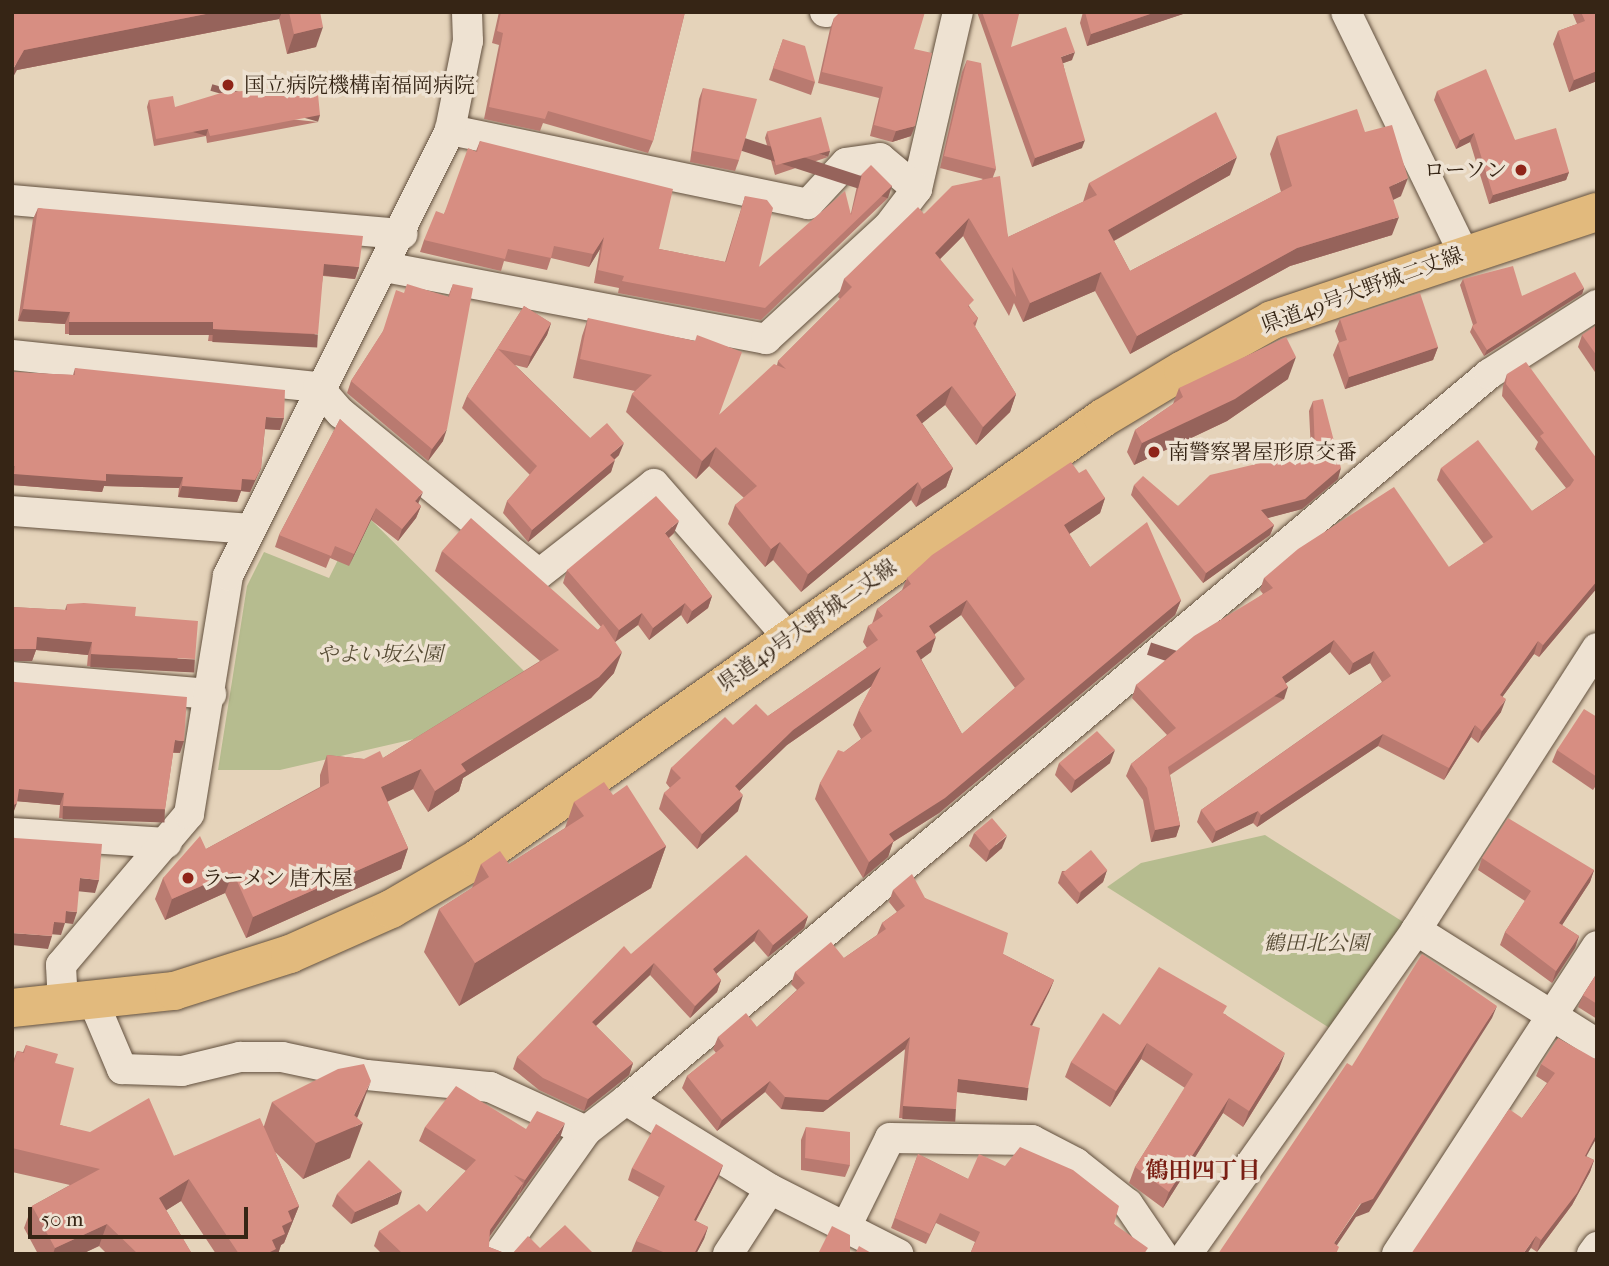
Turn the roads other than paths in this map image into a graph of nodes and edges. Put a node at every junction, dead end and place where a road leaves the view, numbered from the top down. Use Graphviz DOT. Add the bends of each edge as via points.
graph roads {
  1 [pos="467,12"];
  2 [pos="958,12"];
  3 [pos="1346,12"];
  4 [pos="450,130"];
  5 [pos="917,189"];
  6 [pos="12,200"];
  7 [pos="1597,212"];
  8 [pos="403,234"];
  9 [pos="1462,252"];
  10 [pos="385,267"];
  11 [pos="1597,306"];
  12 [pos="12,355"];
  13 [pos="318,387"];
  14 [pos="12,511"];
  15 [pos="249,528"];
  16 [pos="788,637"];
  17 [pos="1597,648"];
  18 [pos="12,677"];
  19 [pos="211,694"];
  20 [pos="12,833"];
  21 [pos="167,843"];
  22 [pos="1416,930"];
  23 [pos="1597,946"];
  24 [pos="78,1004"];
  25 [pos="12,1008"];
  26 [pos="1552,1016"];
  27 [pos="1597,1044"];
  28 [pos="626,1100"];
  29 [pos="586,1131"];
  30 [pos="770,1189"];
  31 [pos="846,1227"];
  32 [pos="1597,1247"];
  33 [pos="499,1254"];
  34 [pos="728,1254"];
  35 [pos="898,1254"];
  36 [pos="1162,1254"];
  37 [pos="1187,1254"];
  38 [pos="1397,1254"];
  39 [pos="1592,1254"];
  1 -- 4 [label="street" via="468,41"];
  2 -- 5 [label="street"];
  3 -- 9 [label="street"];
  4 -- 5 [label="street" via="808,204 846,163 880,158"];
  4 -- 8 [label="street"];
  5 -- 10 [label="street" via="888,227 766,339"];
  6 -- 8 [label="street"];
  7 -- 9 [label="main road, 県道49号大野城二丈線"];
  8 -- 10 [label="street"];
  9 -- 16 [label="main road, 県道49号大野城二丈線" via="1272,320 1183,370"];
  10 -- 13 [label="street"];
  11 -- 28 [label="street" via="1489,374"];
  12 -- 13 [label="street"];
  13 -- 15 [label="street" via="275,489"];
  13 -- 16 [label="street" via="341,413 539,574 654,484"];
  14 -- 15 [label="street"];
  15 -- 19 [label="street" via="228,576"];
  16 -- 24 [label="main road, 県道49号大野城二丈線" via="477,859 391,909 290,954 174,991"];
  17 -- 22 [label="street"];
  18 -- 19 [label="street"];
  19 -- 21 [label="street" via="189,814"];
  20 -- 21 [label="street"];
  21 -- 24 [label="street" via="61,965"];
  22 -- 26 [label="street"];
  22 -- 37 [label="street"];
  23 -- 26 [label="street"];
  24 -- 25 [label="main road, 県道49号大野城二丈線"];
  24 -- 29 [label="street" via="122,1069 182,1071 240,1058 282,1057 368,1074 490,1087"];
  26 -- 27 [label="street"];
  26 -- 38 [label="street"];
  28 -- 29 [label="street"];
  28 -- 30 [label="street"];
  29 -- 33 [label="street"];
  30 -- 31 [label="street"];
  30 -- 34 [label="street"];
  31 -- 35 [label="street"];
  31 -- 36 [label="street" via="890,1138 1032,1140 1076,1163 1128,1204"];
  32 -- 39 [label="street"];
}
